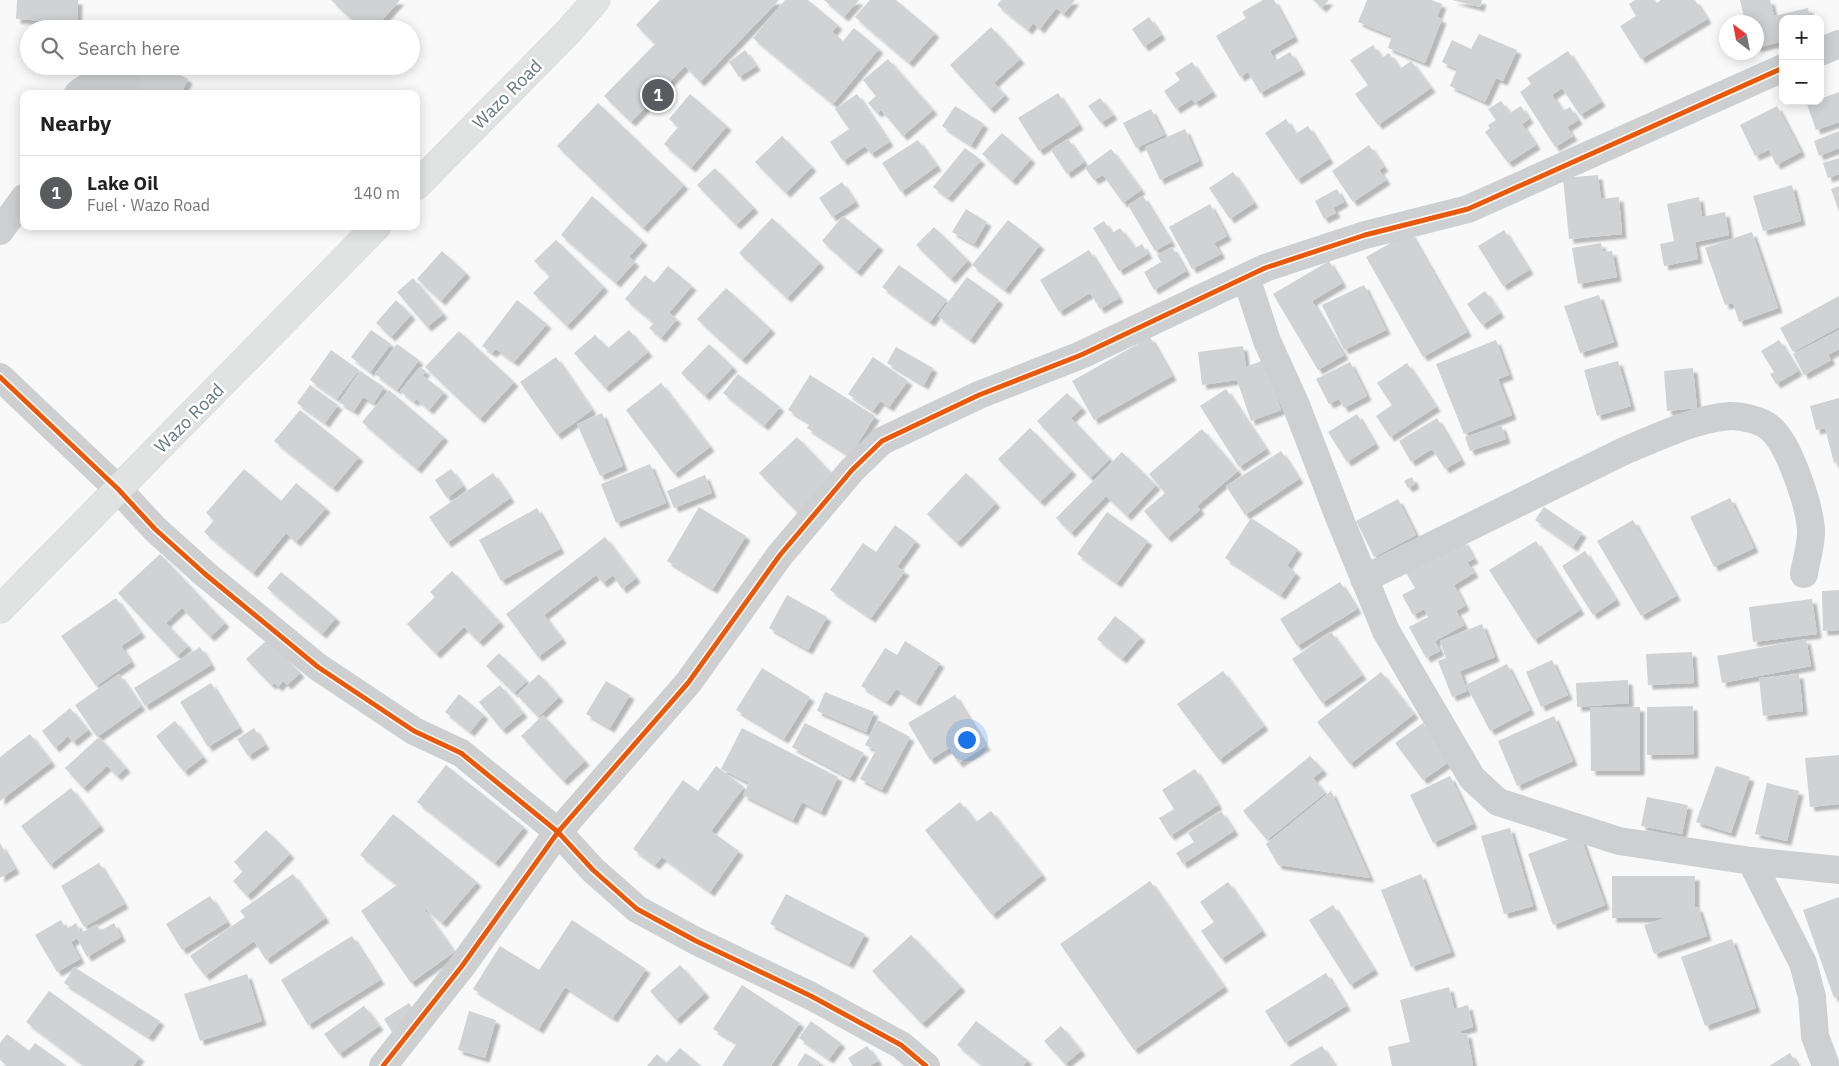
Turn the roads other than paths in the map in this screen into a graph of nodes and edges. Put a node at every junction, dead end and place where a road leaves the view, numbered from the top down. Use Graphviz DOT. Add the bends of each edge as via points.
graph roads {
  1 [pos="596,0"];
  2 [pos="1839,44"];
  3 [pos="1824,50"];
  4 [pos="1779,70"];
  5 [pos="127,80"];
  6 [pos="82,90"];
  7 [pos="420,182"];
  8 [pos="20,204"];
  9 [pos="373,230"];
  10 [pos="0,231"];
  11 [pos="1246,277"];
  12 [pos="0,377"];
  13 [pos="118,489"];
  14 [pos="1804,574"];
  15 [pos="1364,579"];
  16 [pos="0,609"];
  17 [pos="558,832"];
  18 [pos="1752,861"];
  19 [pos="1839,870"];
  20 [pos="383,1066"];
  21 [pos="926,1066"];
  22 [pos="1826,1066"];
  1 -- 7 [label="main road, Wazo Road"];
  2 -- 3 [label="street"];
  4 -- 11 [label="street" via="1468,209 1357,237"];
  5 -- 6 [label="street" via="97,83"];
  8 -- 10 [label="street"];
  9 -- 13 [label="main road, Wazo Road"];
  11 -- 15 [label="street" via="1267,341 1296,405"];
  11 -- 17 [label="street" via="1081,354 979,395 882,442 852,470 780,555 688,682"];
  12 -- 13 [label="street"];
  13 -- 16 [label="main road, Wazo Road"];
  13 -- 17 [label="street" via="204,574 318,667 414,731 461,753"];
  14 -- 15 [label="street" via="1811,529 1785,447 1770,427 1732,416 1707,420 1638,445"];
  15 -- 18 [label="street" via="1386,631 1472,778 1498,802 1619,841"];
  17 -- 20 [label="street" via="462,966"];
  17 -- 21 [label="street" via="592,870 637,909 811,996 901,1045"];
  18 -- 19 [label="street"];
  18 -- 22 [label="street" via="1803,963 1812,997 1815,1036"];
}
